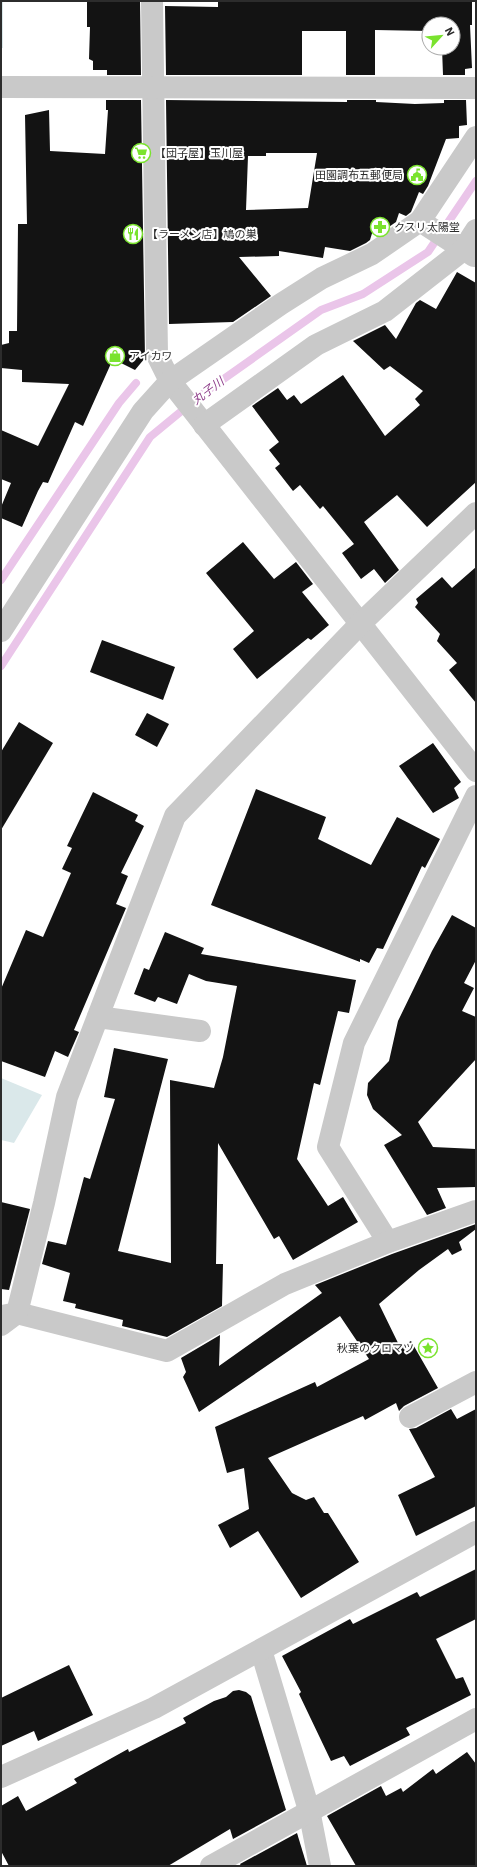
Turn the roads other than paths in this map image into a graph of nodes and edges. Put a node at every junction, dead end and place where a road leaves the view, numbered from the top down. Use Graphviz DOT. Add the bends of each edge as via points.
graph roads {
  1 [pos="152,1"];
  2 [pos="154,86"];
  3 [pos="1,87"];
  4 [pos="476,88"];
  5 [pos="476,137"];
  6 [pos="420,221"];
  7 [pos="476,230"];
  8 [pos="470,254"];
  9 [pos="170,381"];
  10 [pos="204,425"];
  11 [pos="476,513"];
  12 [pos="360,624"];
  13 [pos="1,631"];
  14 [pos="476,771"];
  15 [pos="476,796"];
  16 [pos="98,1017"];
  17 [pos="200,1031"];
  18 [pos="476,1211"];
  19 [pos="388,1242"];
  20 [pos="6,1318"];
  21 [pos="476,1382"];
  22 [pos="410,1418"];
  23 [pos="476,1532"];
  24 [pos="261,1650"];
  25 [pos="476,1719"];
  26 [pos="1,1776"];
  27 [pos="309,1810"];
  28 [pos="211,1866"];
  29 [pos="320,1866"];
  1 -- 2 [label="street"];
  2 -- 3 [label="street"];
  2 -- 4 [label="street"];
  2 -- 9 [label="street" via="157,355"];
  5 -- 6 [label="street"];
  6 -- 8 [label="street"];
  6 -- 9 [label="street" via="372,254 317,281"];
  7 -- 8 [label="street"];
  8 -- 10 [label="street" via="385,311 316,345"];
  9 -- 10 [label="street"];
  9 -- 13 [label="street" via="143,411"];
  10 -- 12 [label="street"];
  11 -- 12 [label="street"];
  12 -- 14 [label="street"];
  12 -- 16 [label="street" via="175,816"];
  15 -- 19 [label="street" via="354,1043 328,1147"];
  16 -- 17 [label="street"];
  16 -- 20 [label="street" via="67,1097 44,1203"];
  18 -- 19 [label="street"];
  19 -- 20 [label="street" via="285,1284 167,1351"];
  21 -- 22 [label="street"];
  23 -- 24 [label="street"];
  24 -- 26 [label="street" via="154,1708"];
  24 -- 27 [label="street"];
  25 -- 27 [label="street"];
  27 -- 28 [label="street"];
  27 -- 29 [label="street"];
}
